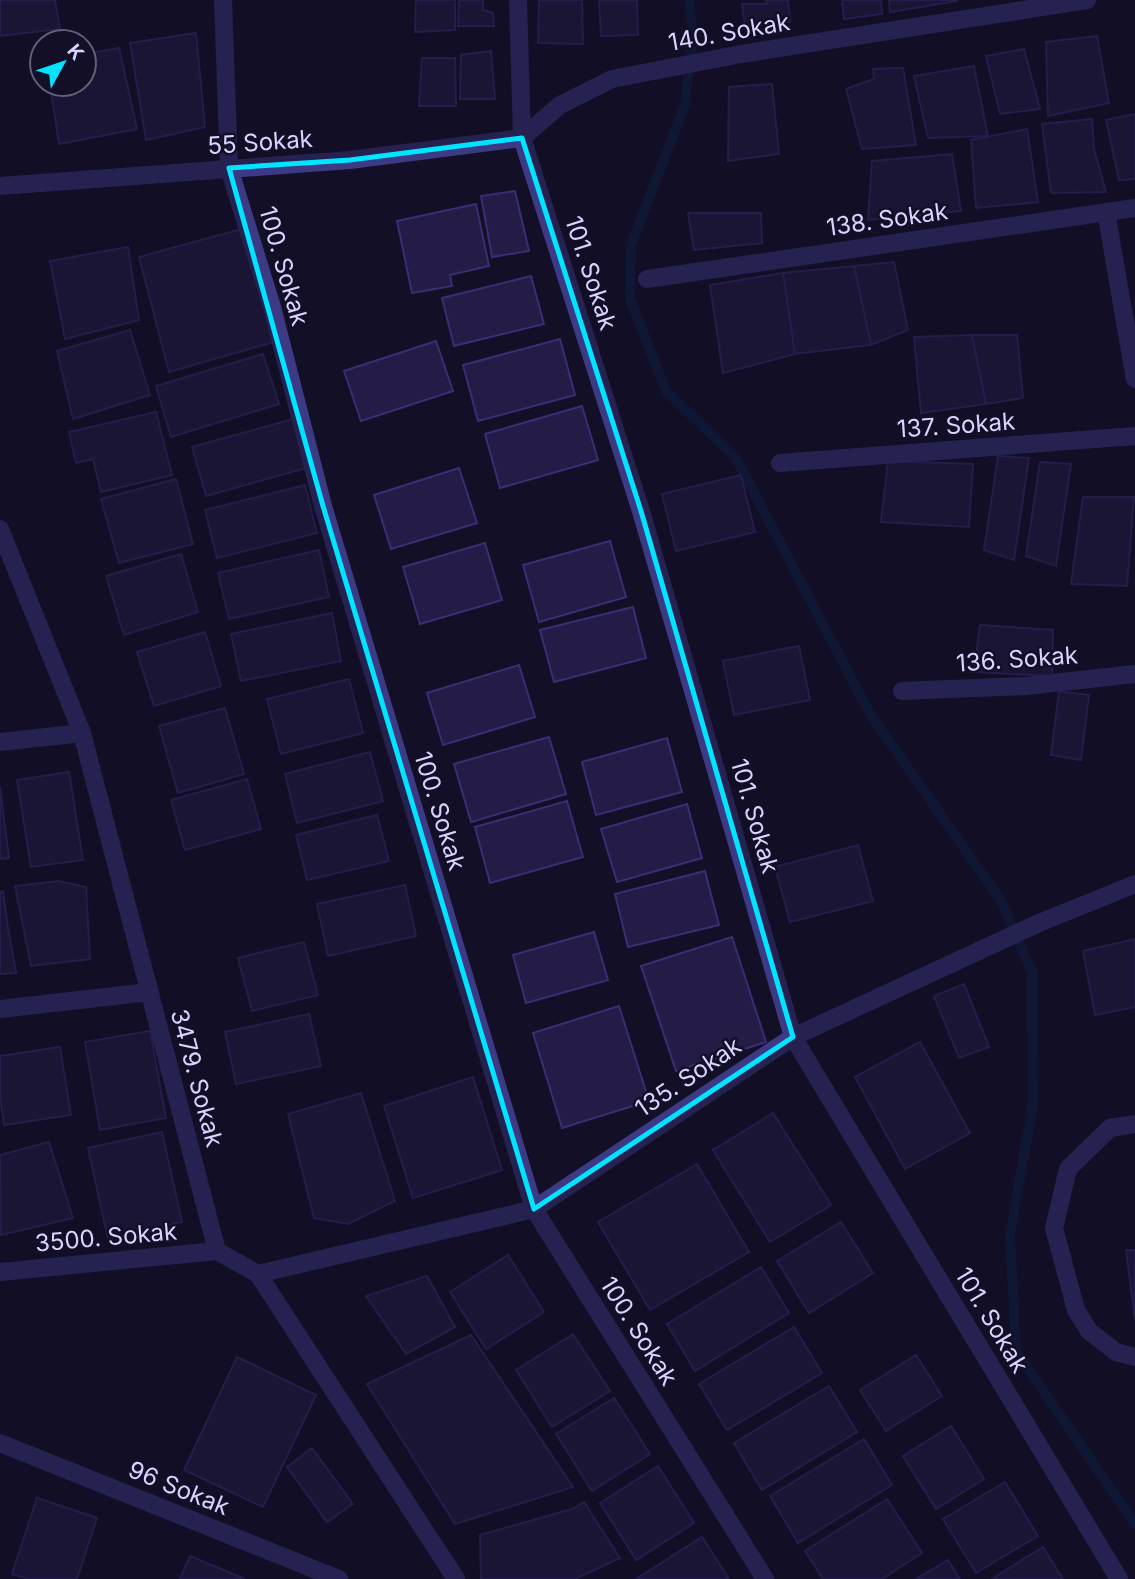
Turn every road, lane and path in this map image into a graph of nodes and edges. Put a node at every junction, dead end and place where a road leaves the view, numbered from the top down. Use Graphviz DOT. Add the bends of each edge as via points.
graph roads {
  1 [pos="222,0"];
  2 [pos="518,0"];
  3 [pos="1087,0"];
  4 [pos="522,138"];
  5 [pos="229,168"];
  6 [pos="0,186"];
  7 [pos="1135,208"];
  8 [pos="1106,212"];
  9 [pos="647,279"];
  10 [pos="1135,379"];
  11 [pos="1135,436"];
  12 [pos="780,463"];
  13 [pos="0,529"];
  14 [pos="1135,674"];
  15 [pos="902,691"];
  16 [pos="82,733"];
  17 [pos="0,742"];
  18 [pos="1135,884"];
  19 [pos="149,992"];
  20 [pos="0,1009"];
  21 [pos="793,1037"];
  22 [pos="1135,1124"];
  23 [pos="534,1209"];
  24 [pos="218,1251"];
  25 [pos="0,1272"];
  26 [pos="258,1274"];
  27 [pos="1135,1357"];
  28 [pos="0,1443"];
  29 [pos="339,1579"];
  30 [pos="456,1579"];
  31 [pos="765,1579"];
  32 [pos="1118,1579"];
  1 -- 5 [label="street, 100. Sokak"];
  2 -- 4 [label="street, 101. Sokak"];
  3 -- 4 [label="street, 140. Sokak" via="612,79 560,105"];
  4 -- 5 [label="street, 55 Sokak" via="350,160"];
  4 -- 21 [label="street, 101. Sokak" via="641,511"];
  5 -- 6 [label="street, 55 Sokak"];
  5 -- 23 [label="street, 100. Sokak" via="272,307 323,506"];
  7 -- 8 [label="street, 138. Sokak"];
  8 -- 9 [label="street, 138. Sokak"];
  8 -- 10 [label="street"];
  11 -- 12 [label="street, 137. Sokak"];
  13 -- 16 [label="street, 3479. Sokak"];
  14 -- 15 [label="street, 136. Sokak" via="1026,686"];
  16 -- 17 [label="street"];
  16 -- 19 [label="street, 3479. Sokak"];
  18 -- 21 [label="street, 135. Sokak" via="1039,923"];
  19 -- 20 [label="street"];
  19 -- 24 [label="street, 3479. Sokak"];
  21 -- 23 [label="street, 135. Sokak"];
  21 -- 32 [label="street, 101. Sokak"];
  22 -- 27 [label="street" via="1110,1128 1068,1170 1054,1228 1076,1310 1089,1331 1116,1352"];
  23 -- 26 [label="street, 135. Sokak"];
  23 -- 31 [label="street, 100. Sokak"];
  24 -- 25 [label="street, 3500. Sokak"];
  24 -- 26 [label="street"];
  26 -- 30 [label="street"];
  28 -- 29 [label="street, 96 Sokak"];
}
